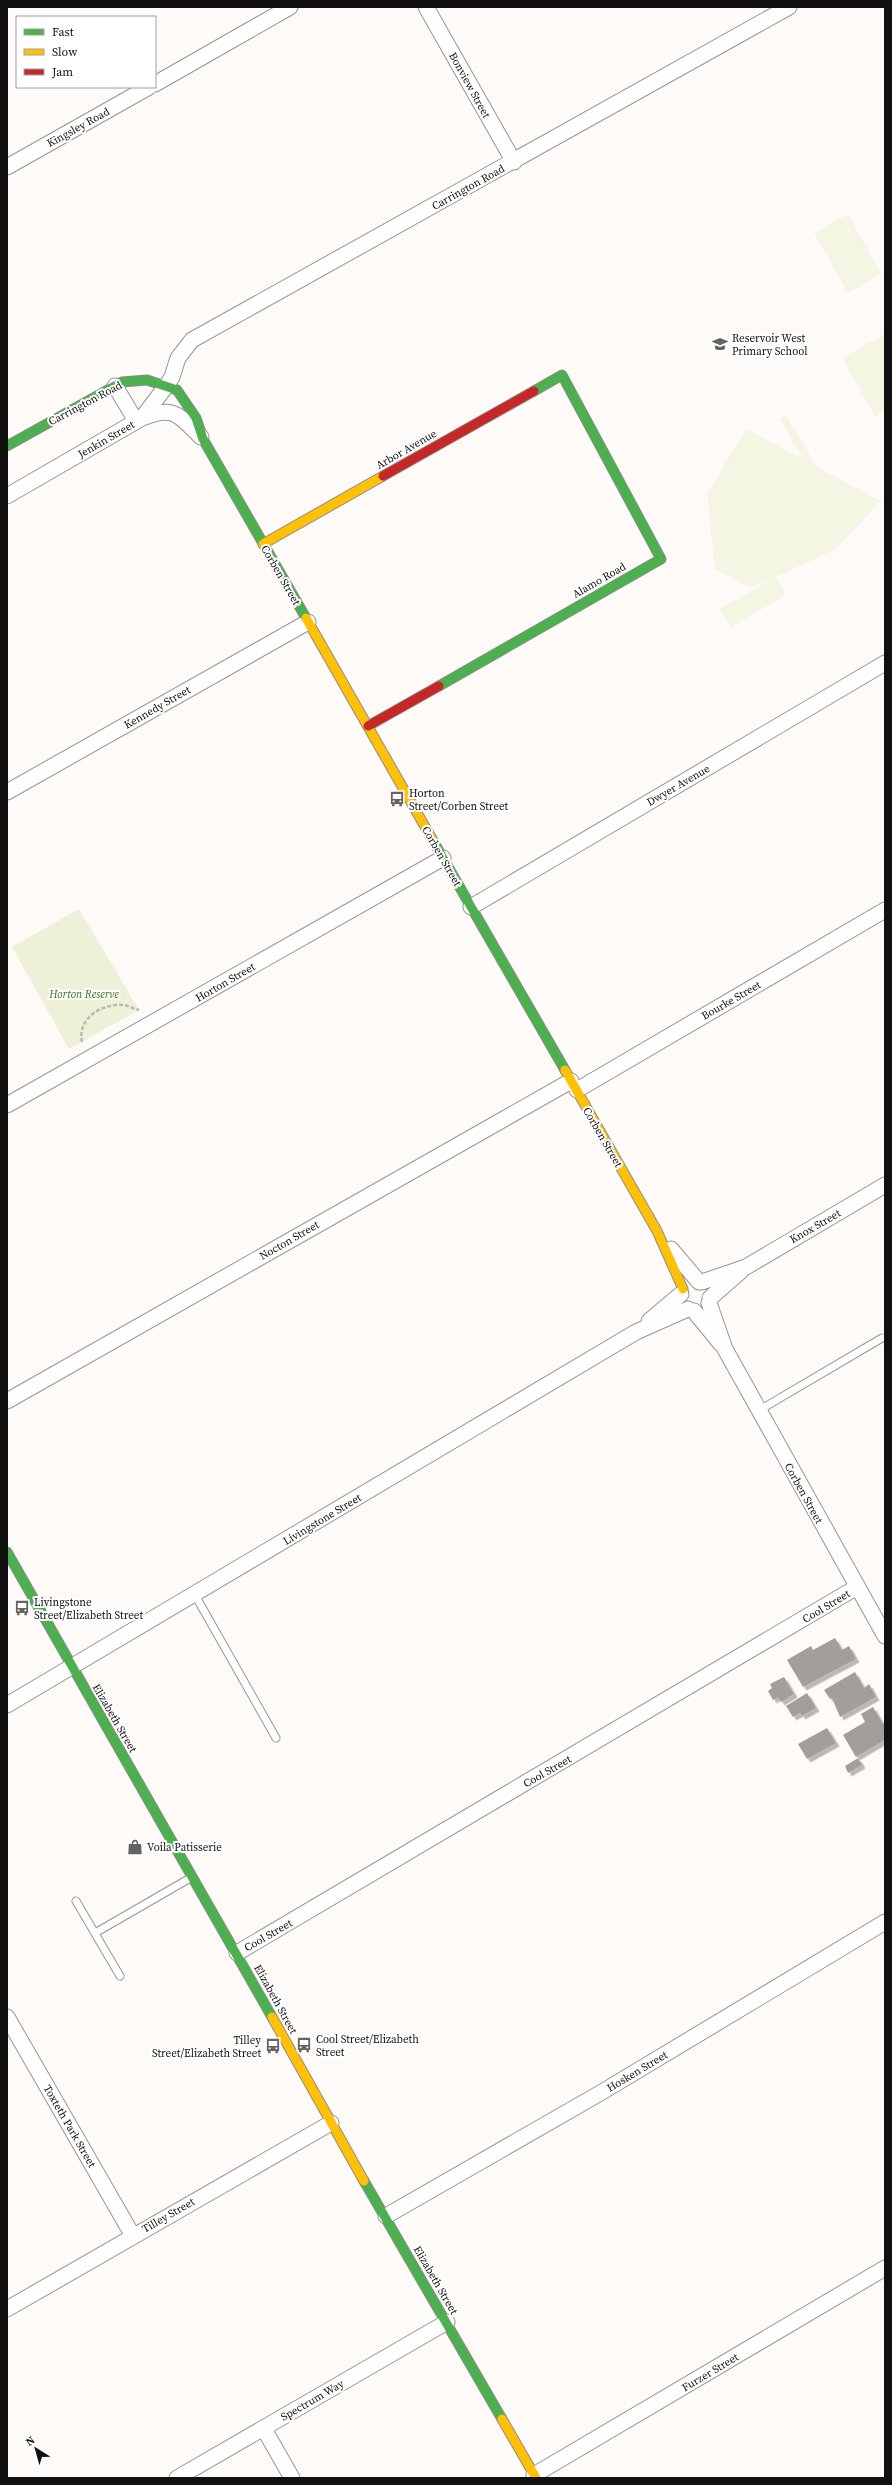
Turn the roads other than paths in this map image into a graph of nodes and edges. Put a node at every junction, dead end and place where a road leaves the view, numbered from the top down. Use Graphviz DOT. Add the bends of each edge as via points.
graph roads {
  1 [pos="290,7"];
  2 [pos="426,7"];
  3 [pos="789,7"];
  4 [pos="156,83"];
  5 [pos="147,88"];
  6 [pos="514,162"];
  7 [pos="7,167"];
  8 [pos="562,375"];
  9 [pos="167,385"];
  10 [pos="115,386"];
  11 [pos="139,420"];
  12 [pos="203,439"];
  13 [pos="7,446"];
  14 [pos="7,496"];
  15 [pos="263,544"];
  16 [pos="308,622"];
  17 [pos="885,663"];
  18 [pos="368,726"];
  19 [pos="7,792"];
  20 [pos="443,858"];
  21 [pos="471,907"];
  22 [pos="885,910"];
  23 [pos="574,1086"];
  24 [pos="7,1105"];
  25 [pos="885,1185"];
  26 [pos="657,1231"];
  27 [pos="746,1267"];
  28 [pos="700,1282"];
  29 [pos="682,1291"];
  30 [pos="710,1301"];
  31 [pos="691,1310"];
  32 [pos="636,1332"];
  33 [pos="882,1338"];
  34 [pos="725,1349"];
  35 [pos="7,1401"];
  36 [pos="758,1411"];
  37 [pos="7,1552"];
  38 [pos="857,1587"];
  39 [pos="195,1595"];
  40 [pos="885,1636"];
  41 [pos="72,1669"];
  42 [pos="7,1705"];
  43 [pos="276,1738"];
  44 [pos="192,1877"];
  45 [pos="76,1901"];
  46 [pos="885,1922"];
  47 [pos="95,1933"];
  48 [pos="237,1954"];
  49 [pos="120,1976"];
  50 [pos="7,2017"];
  51 [pos="331,2123"];
  52 [pos="386,2216"];
  53 [pos="133,2236"];
  54 [pos="885,2268"];
  55 [pos="7,2309"];
  56 [pos="446,2322"];
  57 [pos="264,2428"];
  58 [pos="535,2476"];
  59 [pos="177,2478"];
  60 [pos="292,2478"];
  1 -- 4 [label="street"];
  2 -- 6 [label="street, Bonview Street"];
  3 -- 6 [label="street, Carrington Road"];
  5 -- 7 [label="street, Kingsley Road"];
  6 -- 9 [label="street, Carrington Road" via="192,340 178,358"];
  8 -- 15 [label="street, Arbor Avenue"];
  8 -- 18 [label="street, Alamo Road" via="661,559"];
  9 -- 10 [label="street, Carrington Road" via="146,380 122,382"];
  9 -- 11 [label="street, Carrington Road"];
  9 -- 12 [label="street, Carrington Road" via="177,390 186,402 196,418"];
  10 -- 11 [label="street"];
  10 -- 13 [label="street, Carrington Road"];
  11 -- 12 [label="street, Jenkin Street" via="160,411 171,412 185,421"];
  11 -- 14 [label="street, Jenkin Street"];
  12 -- 15 [label="street, Corben Street"];
  15 -- 16 [label="street, Corben Street"];
  16 -- 18 [label="street, Corben Street"];
  16 -- 19 [label="street, Kennedy Street"];
  17 -- 21 [label="street, Dwyer Avenue"];
  18 -- 20 [label="street, Corben Street"];
  20 -- 21 [label="street, Corben Street"];
  20 -- 24 [label="street, Horton Street"];
  21 -- 23 [label="street, Corben Street"];
  22 -- 23 [label="street, Bourke Street"];
  23 -- 26 [label="street, Corben Street"];
  23 -- 35 [label="street, Nocton Street"];
  25 -- 27 [label="street, Knox Street"];
  26 -- 28 [label="street, Corben Street"];
  26 -- 29 [label="street, Corben Street"];
  27 -- 28 [label="street, Knox Street"];
  27 -- 30 [label="street, Knox Street"];
  28 -- 29 [label="street" via="689,1283"];
  28 -- 30 [label="street" via="708,1289"];
  29 -- 31 [label="street" via="682,1302"];
  29 -- 32 [label="street, Livingstone Street"];
  30 -- 31 [label="street" via="702,1309"];
  30 -- 34 [label="street, Corben Street"];
  31 -- 32 [label="street, Livingstone Street"];
  31 -- 34 [label="street, Corben Street"];
  32 -- 39 [label="street, Livingstone Street"];
  33 -- 36 [label="lane"];
  34 -- 36 [label="street, Corben Street"];
  36 -- 38 [label="street, Corben Street"];
  37 -- 41 [label="street, Elizabeth Street"];
  38 -- 40 [label="street, Corben Street"];
  38 -- 48 [label="street, Cool Street"];
  39 -- 41 [label="street, Livingstone Street"];
  39 -- 43 [label="lane"];
  41 -- 42 [label="street, Livingstone Street"];
  41 -- 44 [label="street, Elizabeth Street"];
  44 -- 47 [label="lane"];
  44 -- 48 [label="street, Elizabeth Street"];
  45 -- 47 [label="lane"];
  46 -- 52 [label="street, Hosken Street" via="602,2092"];
  47 -- 49 [label="lane"];
  48 -- 51 [label="street, Elizabeth Street"];
  50 -- 53 [label="street, Toxteth Park Street"];
  51 -- 52 [label="street, Elizabeth Street"];
  51 -- 53 [label="street, Tilley Street"];
  52 -- 56 [label="street, Elizabeth Street"];
  53 -- 55 [label="street, Tilley Street"];
  54 -- 58 [label="street, Furzer Street"];
  56 -- 57 [label="street, Spectrum Way"];
  56 -- 58 [label="street, Elizabeth Street"];
  57 -- 59 [label="street, Spectrum Way"];
  57 -- 60 [label="street"];
}
